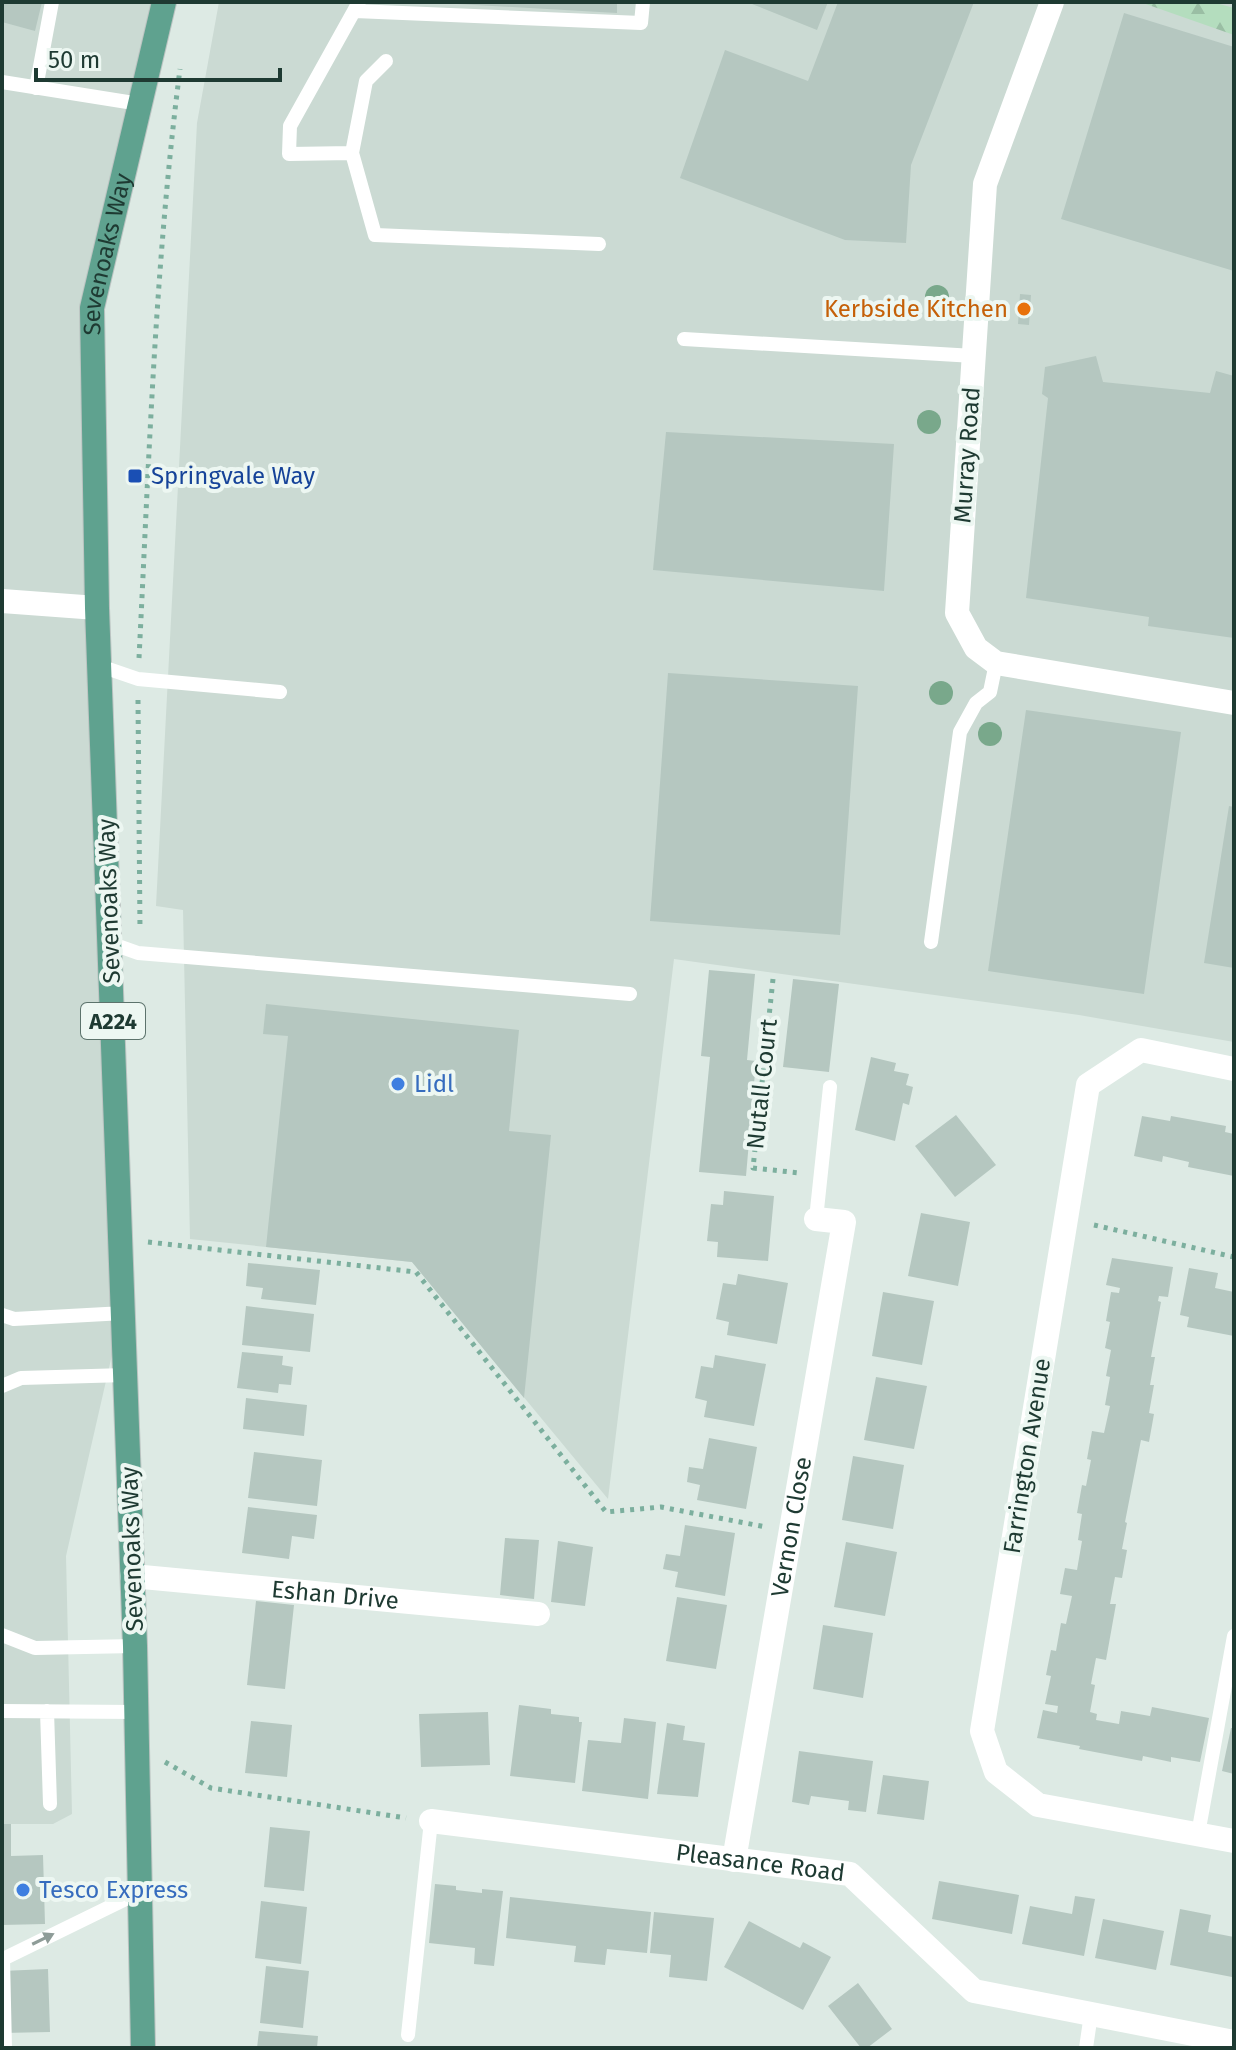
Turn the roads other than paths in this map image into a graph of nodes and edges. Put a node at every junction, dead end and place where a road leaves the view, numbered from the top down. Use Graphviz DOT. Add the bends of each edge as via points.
graph roads {
  1 [pos="52,2"];
  2 [pos="164,2"];
  3 [pos="643,2"];
  4 [pos="1052,2"];
  5 [pos="357,7"];
  6 [pos="386,61"];
  7 [pos="2,82"];
  8 [pos="36,88"];
  9 [pos="140,104"];
  10 [pos="352,153"];
  11 [pos="599,244"];
  12 [pos="684,339"];
  13 [pos="974,356"];
  14 [pos="2,601"];
  15 [pos="97,608"];
  16 [pos="996,663"];
  17 [pos="100,666"];
  18 [pos="280,692"];
  19 [pos="1234,703"];
  20 [pos="931,942"];
  21 [pos="110,943"];
  22 [pos="630,994"];
  23 [pos="1234,1069"];
  24 [pos="830,1087"];
  25 [pos="816,1219"];
  26 [pos="124,1313"];
  27 [pos="2,1315"];
  28 [pos="126,1375"];
  29 [pos="2,1386"];
  30 [pos="132,1576"];
  31 [pos="538,1614"];
  32 [pos="2,1635"];
  33 [pos="1234,1636"];
  34 [pos="135,1646"];
  35 [pos="2,1711"];
  36 [pos="47,1711"];
  37 [pos="136,1712"];
  38 [pos="50,1804"];
  39 [pos="431,1821"];
  40 [pos="1198,1834"];
  41 [pos="1234,1841"];
  42 [pos="734,1860"];
  43 [pos="140,1892"];
  44 [pos="1091,2014"];
  45 [pos="408,2035"];
  46 [pos="1234,2042"];
  47 [pos="5,2048"];
  48 [pos="143,2048"];
  49 [pos="1086,2048"];
  1 -- 8 [label="lane"];
  2 -- 9 [label="main road, Sevenoaks Way / A224"];
  3 -- 5 [label="lane" via="641,23"];
  4 -- 13 [label="street, Murray Road" via="985,184"];
  5 -- 10 [label="lane" via="290,126 289,154"];
  6 -- 10 [label="lane" via="366,81"];
  7 -- 8 [label="lane"];
  8 -- 9 [label="lane"];
  9 -- 15 [label="main road, Sevenoaks Way / A224" via="92,308"];
  10 -- 11 [label="lane" via="375,235"];
  12 -- 13 [label="lane"];
  13 -- 16 [label="street, Murray Road" via="957,613 976,648"];
  14 -- 15 [label="street"];
  15 -- 17 [label="main road, Sevenoaks Way / A224"];
  16 -- 19 [label="street"];
  16 -- 20 [label="lane" via="990,692 976,703 960,732"];
  17 -- 18 [label="lane" via="138,679"];
  17 -- 21 [label="main road, Sevenoaks Way / A224"];
  21 -- 22 [label="lane" via="138,953"];
  21 -- 26 [label="main road, Sevenoaks Way / A224"];
  23 -- 40 [label="street, Farrington Avenue" via="1141,1050 1088,1085 982,1731 996,1772 1038,1805"];
  24 -- 25 [label="lane"];
  25 -- 42 [label="street, Vernon Close" via="844,1222"];
  26 -- 27 [label="lane" via="14,1319"];
  26 -- 28 [label="main road, Sevenoaks Way / A224"];
  28 -- 29 [label="lane" via="21,1378"];
  28 -- 30 [label="main road, Sevenoaks Way / A224"];
  30 -- 31 [label="street, Eshan Drive"];
  30 -- 34 [label="main road, Sevenoaks Way / A224"];
  32 -- 34 [label="lane" via="35,1648"];
  33 -- 40 [label="lane"];
  34 -- 37 [label="main road, Sevenoaks Way / A224"];
  35 -- 36 [label="lane"];
  36 -- 37 [label="lane"];
  36 -- 38 [label="lane"];
  37 -- 43 [label="main road, Sevenoaks Way / A224"];
  39 -- 42 [label="street, Pleasance Road"];
  39 -- 45 [label="lane"];
  40 -- 41 [label="street"];
  42 -- 44 [label="street, Pleasance Road" via="850,1874 974,1991"];
  47 -- 43 [label="lane, one-way" via="3,1959"];
  43 -- 48 [label="main road, Sevenoaks Way / A224"];
  44 -- 46 [label="street, Pleasance Road"];
  44 -- 49 [label="lane"];
}
